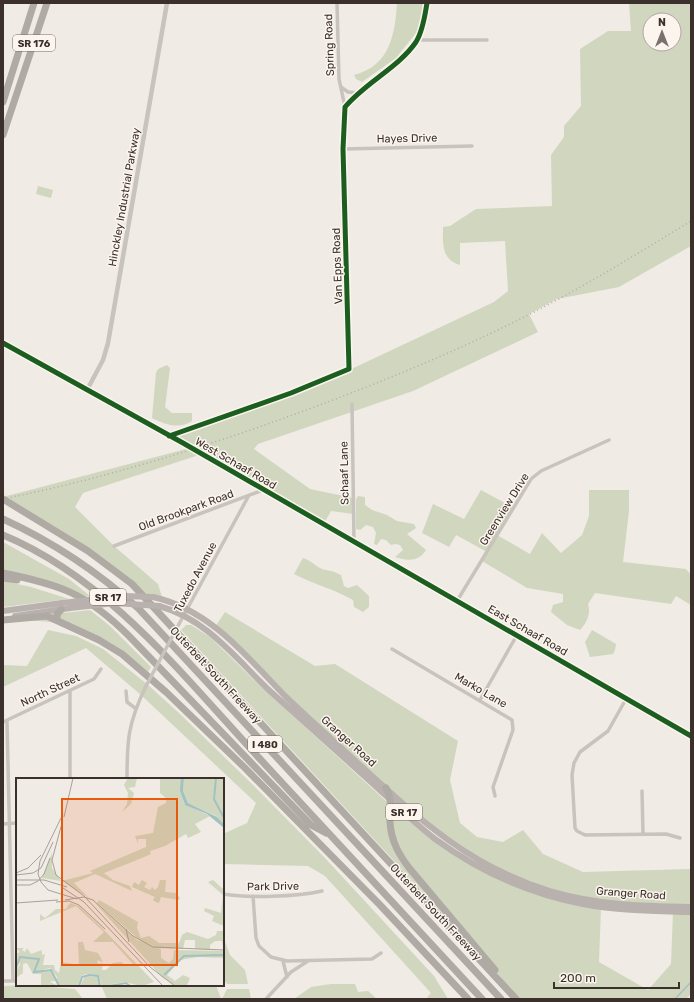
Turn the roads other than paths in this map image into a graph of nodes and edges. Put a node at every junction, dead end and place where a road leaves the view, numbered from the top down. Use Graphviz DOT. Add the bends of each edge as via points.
graph roads {
  1 [pos="34,3"];
  2 [pos="47,3"];
  3 [pos="167,3"];
  4 [pos="337,3"];
  5 [pos="427,3"];
  6 [pos="417,40"];
  7 [pos="487,40"];
  8 [pos="340,86"];
  9 [pos="360,92"];
  10 [pos="4,98"];
  11 [pos="345,107"];
  12 [pos="3,135"];
  13 [pos="472,146"];
  14 [pos="343,149"];
  15 [pos="3,343"];
  16 [pos="87,390"];
  17 [pos="352,404"];
  18 [pos="169,436"];
  19 [pos="609,440"];
  20 [pos="263,490"];
  21 [pos="248,497"];
  22 [pos="3,499"];
  23 [pos="3,519"];
  24 [pos="3,535"];
  25 [pos="354,542"];
  26 [pos="114,546"];
  27 [pos="3,573"];
  28 [pos="3,578"];
  29 [pos="37,581"];
  30 [pos="458,601"];
  31 [pos="61,606"];
  32 [pos="188,608"];
  33 [pos="3,611"];
  34 [pos="185,615"];
  35 [pos="3,617"];
  36 [pos="3,620"];
  37 [pos="57,620"];
  38 [pos="517,635"];
  39 [pos="392,649"];
  40 [pos="101,669"];
  41 [pos="70,691"];
  42 [pos="126,691"];
  43 [pos="626,699"];
  44 [pos="480,700"];
  45 [pos="135,708"];
  46 [pos="5,721"];
  47 [pos="691,736"];
  48 [pos="70,778"];
  49 [pos="127,778"];
  50 [pos="386,788"];
  51 [pos="642,791"];
  52 [pos="495,796"];
  53 [pos="390,800"];
  54 [pos="406,814"];
  55 [pos="390,819"];
  56 [pos="16,823"];
  57 [pos="3,824"];
  58 [pos="10,824"];
  59 [pos="643,834"];
  60 [pos="332,837"];
  61 [pos="680,838"];
  62 [pos="322,891"];
  63 [pos="224,894"];
  64 [pos="254,896"];
  65 [pos="691,906"];
  66 [pos="673,909"];
  67 [pos="691,912"];
  68 [pos="381,953"];
  69 [pos="283,961"];
  70 [pos="309,961"];
  71 [pos="287,977"];
  72 [pos="3,981"];
  73 [pos="15,981"];
  74 [pos="266,999"];
  75 [pos="468,999"];
  76 [pos="482,999"];
  77 [pos="501,999"];
  78 [pos="516,999"];
  79 [pos="519,999"];
  1 -- 10 [label="highway, SR 176"];
  2 -- 12 [label="highway, SR 176"];
  3 -- 16 [label="street, Hinckley Industrial Parkway" via="108,342 103,360"];
  4 -- 8 [label="street, Spring Road"];
  5 -- 6 [label="street"];
  6 -- 7 [label="street"];
  6 -- 9 [label="street" via="401,58"];
  8 -- 9 [label="street, Spring Road" via="348,92"];
  8 -- 11 [label="street, Spring Road"];
  9 -- 11 [label="street"];
  11 -- 14 [label="street, Van Epps Road"];
  13 -- 14 [label="street, Hayes Drive"];
  14 -- 18 [label="street, Van Epps Road" via="349,370"];
  15 -- 16 [label="street, West Schaaf Road"];
  16 -- 18 [label="street, West Schaaf Road"];
  17 -- 25 [label="street, Schaaf Lane"];
  18 -- 20 [label="street, West Schaaf Road, bridge"];
  19 -- 30 [label="street, Greenview Drive" via="541,471 531,479"];
  20 -- 21 [label="street, Old Brookpark Road"];
  20 -- 25 [label="street, West Schaaf Road"];
  21 -- 26 [label="street, Old Brookpark Road"];
  21 -- 32 [label="street, Tuxedo Avenue"];
  22 -- 78 [label="highway" via="88,551 132,584"];
  23 -- 77 [label="highway, Outerbelt South Freeway / I 480" via="73,558 139,609"];
  24 -- 60 [label="highway, I 480" via="67,570 120,611"];
  25 -- 30 [label="street, East Schaaf Road"];
  27 -- 29 [label="highway"];
  28 -- 29 [label="highway"];
  29 -- 60 [label="highway" via="76,594 111,619 311,825"];
  30 -- 38 [label="street, East Schaaf Road"];
  31 -- 32 [label="main road, Granger Road / SR 17, bridge" via="124,596 153,598"];
  31 -- 33 [label="main road, Granger Road / SR 17"];
  31 -- 34 [label="main road, Granger Road / SR 17, bridge" via="70,608 115,603 159,606"];
  31 -- 35 [label="main road, Granger Road / SR 17"];
  31 -- 37 [label="highway"];
  32 -- 34 [label="street, Tuxedo Avenue"];
  32 -- 50 [label="main road, Granger Road / SR 17" via="236,646 301,712"];
  34 -- 45 [label="street, Tuxedo Avenue, bridge"];
  34 -- 53 [label="main road, Granger Road / SR 17" via="213,634 275,695"];
  36 -- 37 [label="highway" via="41,616"];
  37 -- 75 [label="highway" via="116,649 166,692 276,799"];
  38 -- 43 [label="street, East Schaaf Road"];
  38 -- 44 [label="street"];
  39 -- 44 [label="street, Marko Lane"];
  40 -- 41 [label="street, North Street" via="94,679"];
  41 -- 46 [label="street, North Street"];
  41 -- 48 [label="street"];
  42 -- 45 [label="street" via="127,702"];
  43 -- 47 [label="street, East Schaaf Road"];
  43 -- 59 [label="street" via="608,731 576,756 573,769 574,824 577,832 585,835"];
  44 -- 52 [label="street, Marko Lane" via="509,717 514,727 493,787"];
  45 -- 49 [label="street, Tuxedo Avenue" via="128,736"];
  46 -- 58 [label="street"];
  50 -- 53 [label="highway"];
  50 -- 66 [label="main road, Granger Road / SR 17" via="453,845 520,880 590,900"];
  51 -- 59 [label="street"];
  53 -- 54 [label="main road, Granger Road / SR 17"];
  53 -- 55 [label="highway"];
  54 -- 55 [label="highway" via="399,812"];
  54 -- 66 [label="main road, Granger Road / SR 17" via="462,857 527,888 559,899 600,907"];
  55 -- 79 [label="highway" via="392,837 404,860"];
  56 -- 58 [label="street"];
  57 -- 58 [label="street"];
  58 -- 73 [label="street"];
  59 -- 61 [label="street" via="670,834"];
  60 -- 76 [label="highway, I 480"];
  62 -- 64 [label="street, Park Drive" via="310,894"];
  63 -- 64 [label="street, Park Drive"];
  64 -- 69 [label="street" via="254,930 259,946 271,957"];
  65 -- 66 [label="main road, Granger Road / SR 17"];
  66 -- 67 [label="main road, Granger Road / SR 17"];
  68 -- 70 [label="street" via="372,959"];
  69 -- 70 [label="street"];
  69 -- 71 [label="street"];
  70 -- 71 [label="street"];
  71 -- 74 [label="street"];
  72 -- 73 [label="street"];
}
